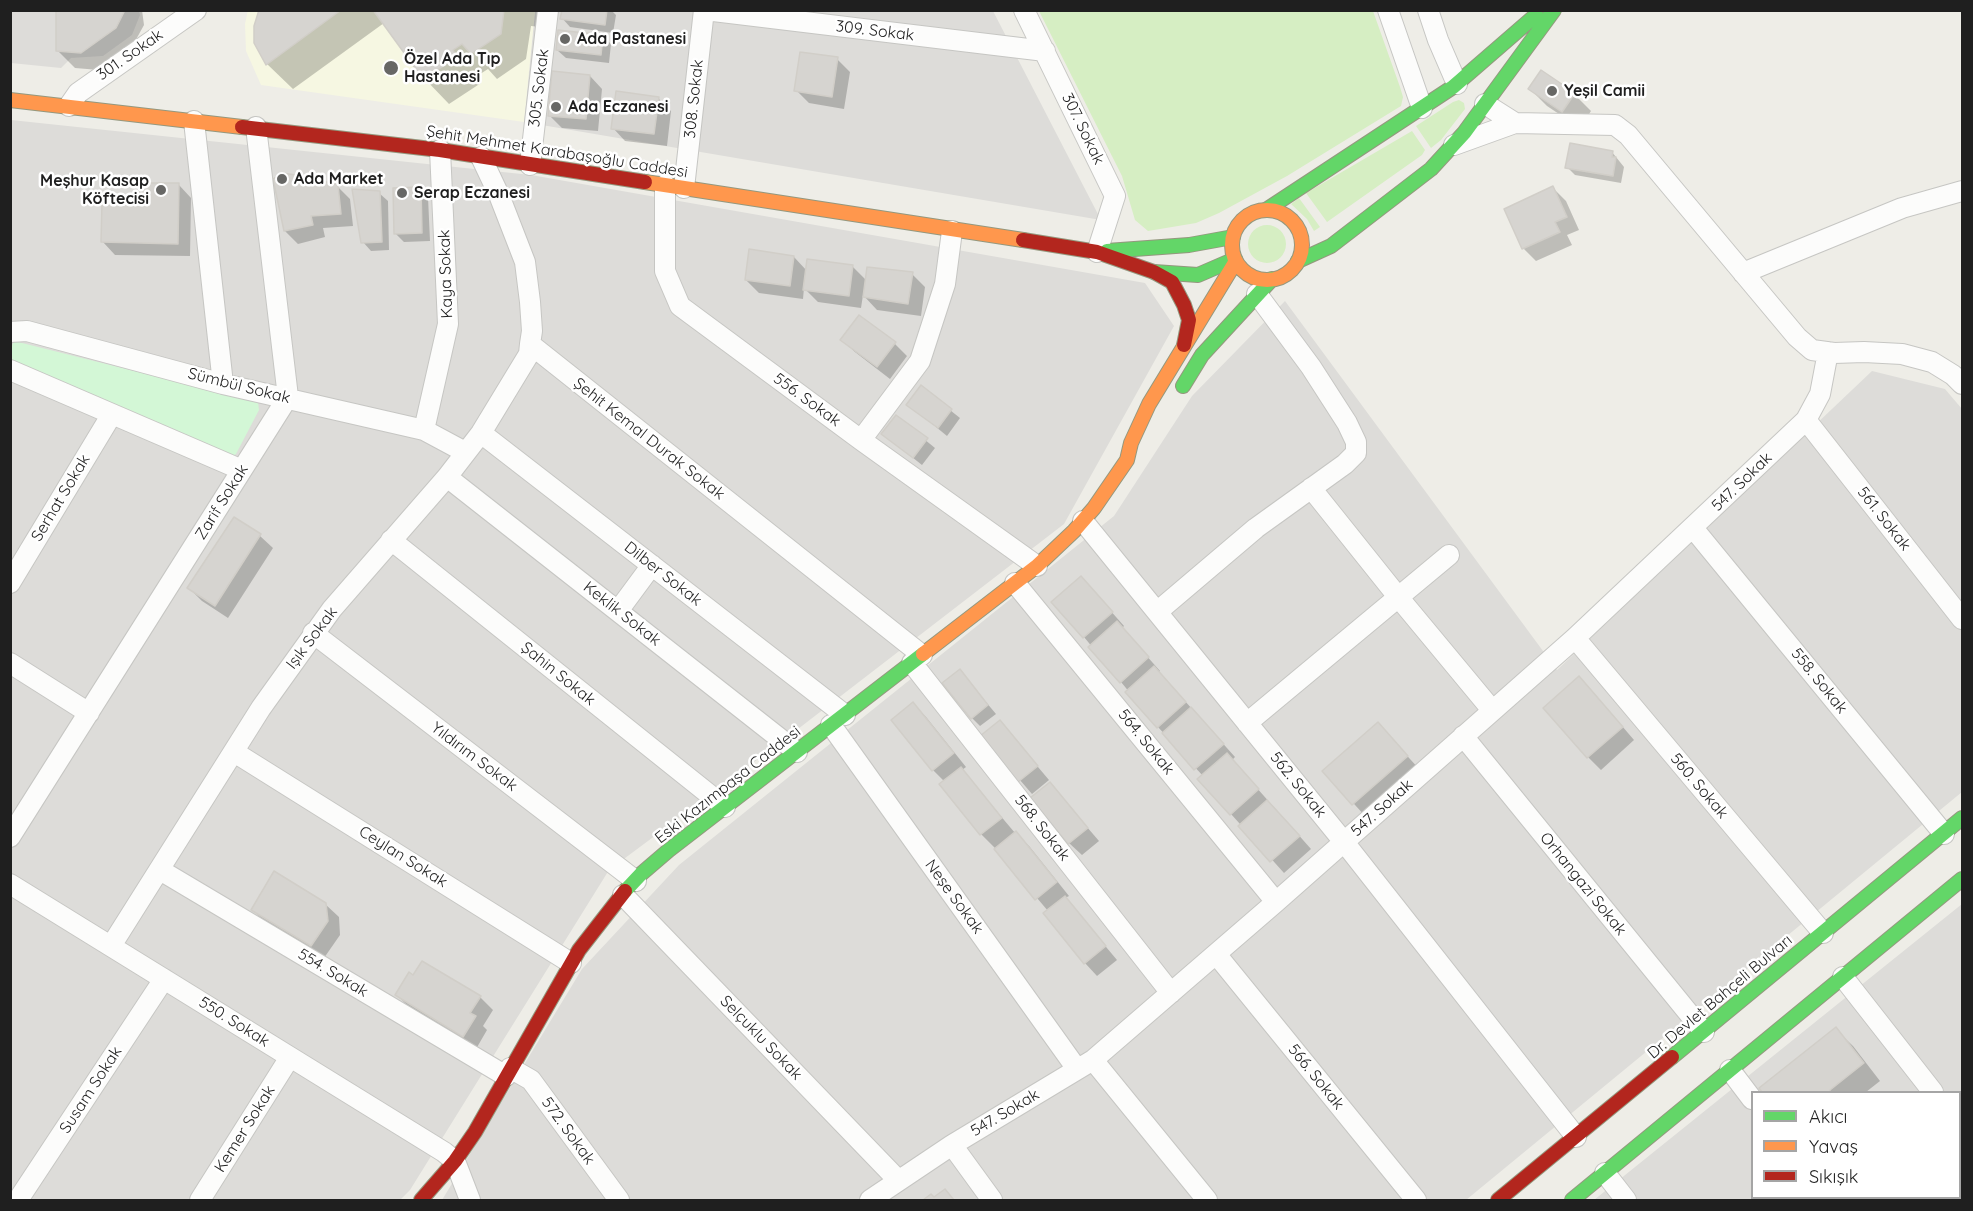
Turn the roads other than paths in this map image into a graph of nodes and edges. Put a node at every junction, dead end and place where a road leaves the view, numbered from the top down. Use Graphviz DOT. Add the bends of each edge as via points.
graph roads {
  1 [pos="196,10"];
  2 [pos="548,10"];
  3 [pos="705,10"];
  4 [pos="1024,10"];
  5 [pos="1388,10"];
  6 [pos="1428,10"];
  7 [pos="1541,10"];
  8 [pos="1554,10"];
  9 [pos="173,17"];
  10 [pos="1045,51"];
  11 [pos="1471,94"];
  12 [pos="10,100"];
  13 [pos="69,106"];
  14 [pos="1422,108"];
  15 [pos="194,121"];
  16 [pos="1515,123"];
  17 [pos="256,128"];
  18 [pos="1451,146"];
  19 [pos="440,150"];
  20 [pos="481,157"];
  21 [pos="530,165"];
  22 [pos="675,187"];
  23 [pos="1962,191"];
  24 [pos="1266,210"];
  25 [pos="952,231"];
  26 [pos="1233,237"];
  27 [pos="1097,252"];
  28 [pos="1235,260"];
  29 [pos="1298,261"];
  30 [pos="1154,272"];
  31 [pos="1743,273"];
  32 [pos="1272,279"];
  33 [pos="1257,294"];
  34 [pos="10,332"];
  35 [pos="530,344"];
  36 [pos="1183,350"];
  37 [pos="1827,352"];
  38 [pos="10,370"];
  39 [pos="224,384"];
  40 [pos="1962,384"];
  41 [pos="1179,393"];
  42 [pos="288,397"];
  43 [pos="112,414"];
  44 [pos="1806,420"];
  45 [pos="424,430"];
  46 [pos="481,433"];
  47 [pos="861,440"];
  48 [pos="1143,451"];
  49 [pos="465,452"];
  50 [pos="1127,460"];
  51 [pos="242,470"];
  52 [pos="447,477"];
  53 [pos="1311,488"];
  54 [pos="1083,521"];
  55 [pos="1694,528"];
  56 [pos="391,540"];
  57 [pos="1449,555"];
  58 [pos="652,565"];
  59 [pos="1037,566"];
  60 [pos="10,583"];
  61 [pos="1015,583"];
  62 [pos="1399,598"];
  63 [pos="618,611"];
  64 [pos="1157,612"];
  65 [pos="1962,619"];
  66 [pos="313,633"];
  67 [pos="1575,638"];
  68 [pos="917,659"];
  69 [pos="10,663"];
  70 [pos="1492,710"];
  71 [pos="89,712"];
  72 [pos="838,720"];
  73 [pos="1247,723"];
  74 [pos="1463,736"];
  75 [pos="234,752"];
  76 [pos="797,752"];
  77 [pos="725,807"];
  78 [pos="1962,818"];
  79 [pos="1944,834"];
  80 [pos="10,837"];
  81 [pos="1344,842"];
  82 [pos="160,870"];
  83 [pos="1962,879"];
  84 [pos="629,888"];
  85 [pos="14,893"];
  86 [pos="1276,902"];
  87 [pos="1823,933"];
  88 [pos="111,946"];
  89 [pos="1216,954"];
  90 [pos="571,963"];
  91 [pos="1843,977"];
  92 [pos="164,979"];
  93 [pos="1172,993"];
  94 [pos="1704,1032"];
  95 [pos="290,1057"];
  96 [pos="1085,1064"];
  97 [pos="1730,1070"];
  98 [pos="508,1072"];
  99 [pos="1932,1091"];
  100 [pos="1751,1098"];
  101 [pos="1576,1137"];
  102 [pos="952,1145"];
  103 [pos="455,1161"];
  104 [pos="1605,1173"];
  105 [pos="898,1180"];
  106 [pos="18,1200"];
  107 [pos="200,1200"];
  108 [pos="421,1200"];
  109 [pos="471,1200"];
  110 [pos="619,1200"];
  111 [pos="870,1200"];
  112 [pos="992,1200"];
  113 [pos="1207,1200"];
  114 [pos="1416,1200"];
  115 [pos="1498,1200"];
  116 [pos="1572,1200"];
  117 [pos="1626,1200"];
  1 -- 9 [label="street, 301. Sokak"];
  2 -- 21 [label="street, 305. Sokak"];
  3 -- 10 [label="street, 309. Sokak"];
  3 -- 22 [label="street, 308. Sokak"];
  4 -- 10 [label="street, 307. Sokak"];
  5 -- 14 [label="street"];
  6 -- 11 [label="street" via="1438,40"];
  7 -- 11 [label="street"];
  8 -- 11 [label="street"];
  9 -- 13 [label="street, 301. Sokak" via="78,93"];
  10 -- 27 [label="street, 307. Sokak" via="1115,196"];
  11 -- 14 [label="street"];
  11 -- 16 [label="street"];
  11 -- 18 [label="street" via="1464,133"];
  12 -- 13 [label="street, Şehit Mehmet Karabaşoğlu Caddesi"];
  13 -- 15 [label="street, Şehit Mehmet Karabaşoğlu Caddesi"];
  14 -- 24 [label="street"];
  15 -- 17 [label="street, Şehit Mehmet Karabaşoğlu Caddesi"];
  15 -- 39 [label="street"];
  16 -- 18 [label="street"];
  16 -- 31 [label="street" via="1616,125"];
  17 -- 19 [label="street, Şehit Mehmet Karabaşoğlu Caddesi"];
  17 -- 42 [label="street"];
  18 -- 29 [label="street" via="1431,169 1331,246"];
  19 -- 20 [label="street, Şehit Mehmet Karabaşoğlu Caddesi"];
  19 -- 45 [label="street, Kaya Sokak" via="448,324"];
  20 -- 21 [label="street, Şehit Mehmet Karabaşoğlu Caddesi"];
  20 -- 35 [label="street" via="525,262 531,311"];
  21 -- 22 [label="street, Şehit Mehmet Karabaşoğlu Caddesi"];
  22 -- 25 [label="street, Şehit Mehmet Karabaşoğlu Caddesi"];
  22 -- 47 [label="street, 556. Sokak" via="665,271 680,306"];
  23 -- 31 [label="street" via="1902,208"];
  24 -- 26 [label="street" via="1245,218"];
  24 -- 29 [label="street" via="1284,214 1297,226 1302,244"];
  25 -- 27 [label="street, Şehit Mehmet Karabaşoğlu Caddesi"];
  25 -- 47 [label="street" via="945,284 920,361"];
  26 -- 27 [label="street, Şehit Mehmet Karabaşoğlu Caddesi"];
  26 -- 28 [label="street"];
  27 -- 30 [label="street, Şehit Mehmet Karabaşoğlu Caddesi"];
  28 -- 30 [label="street" via="1198,275"];
  28 -- 32 [label="street" via="1251,276"];
  28 -- 36 [label="street, Eski Kazımpaşa Caddesi"];
  29 -- 32 [label="street" via="1282,277"];
  30 -- 36 [label="street" via="1172,282 1190,320"];
  31 -- 37 [label="street" via="1797,337 1812,350"];
  32 -- 33 [label="street"];
  33 -- 41 [label="street" via="1202,355"];
  33 -- 53 [label="street" via="1311,367 1356,442 1356,453"];
  34 -- 39 [label="street, Sümbül Sokak" via="27,331"];
  35 -- 46 [label="street, Işık Sokak" via="529,354"];
  35 -- 68 [label="street, Şehit Kemal Durak Sokak"];
  36 -- 50 [label="street, Eski Kazımpaşa Caddesi" via="1149,404"];
  37 -- 40 [label="street" via="1902,354 1932,362"];
  37 -- 44 [label="street, 547. Sokak" via="1820,394"];
  38 -- 43 [label="street"];
  39 -- 42 [label="street, Sümbül Sokak"];
  42 -- 45 [label="street, Sümbül Sokak"];
  42 -- 51 [label="street, Zarif Sokak"];
  43 -- 51 [label="street"];
  43 -- 60 [label="street, Serhat Sokak"];
  44 -- 55 [label="street, 547. Sokak"];
  44 -- 65 [label="street, 561. Sokak"];
  45 -- 49 [label="street, Sümbül Sokak"];
  46 -- 49 [label="street, Işık Sokak"];
  46 -- 58 [label="street, Dilber Sokak"];
  47 -- 59 [label="street, 556. Sokak"];
  48 -- 50 [label="street, Eski Kazımpaşa Caddesi"];
  49 -- 52 [label="street, Işık Sokak"];
  50 -- 54 [label="street, Eski Kazımpaşa Caddesi"];
  51 -- 71 [label="street, Zarif Sokak"];
  52 -- 56 [label="street, Işık Sokak"];
  52 -- 63 [label="street, Keklik Sokak"];
  53 -- 62 [label="street"];
  53 -- 64 [label="street" via="1256,528"];
  54 -- 59 [label="street, Eski Kazımpaşa Caddesi"];
  54 -- 64 [label="street, 562. Sokak"];
  55 -- 67 [label="street, 547. Sokak"];
  55 -- 79 [label="street, 558. Sokak"];
  56 -- 66 [label="street, Işık Sokak"];
  56 -- 77 [label="street, Şahin Sokak"];
  57 -- 62 [label="street"];
  58 -- 63 [label="street"];
  58 -- 72 [label="street, Dilber Sokak"];
  59 -- 61 [label="street, Eski Kazımpaşa Caddesi"];
  61 -- 68 [label="street, Eski Kazımpaşa Caddesi"];
  61 -- 86 [label="street, 564. Sokak"];
  62 -- 70 [label="street"];
  62 -- 73 [label="street"];
  63 -- 76 [label="street, Keklik Sokak"];
  64 -- 73 [label="street, 562. Sokak"];
  66 -- 75 [label="street, Işık Sokak"];
  66 -- 84 [label="street, Yıldırım Sokak"];
  67 -- 70 [label="street, 547. Sokak"];
  67 -- 87 [label="street, 560. Sokak"];
  68 -- 72 [label="street, Eski Kazımpaşa Caddesi"];
  68 -- 93 [label="street, 568. Sokak"];
  69 -- 71 [label="street"];
  70 -- 74 [label="street, 547. Sokak"];
  71 -- 80 [label="street, Zarif Sokak"];
  72 -- 76 [label="street, Eski Kazımpaşa Caddesi"];
  72 -- 96 [label="street, Neşe Sokak"];
  73 -- 81 [label="street, 562. Sokak"];
  74 -- 81 [label="street, 547. Sokak"];
  74 -- 94 [label="street, Orhangazi Sokak"];
  75 -- 82 [label="street, Işık Sokak"];
  75 -- 90 [label="street, Ceylan Sokak"];
  76 -- 77 [label="street, Eski Kazımpaşa Caddesi"];
  77 -- 84 [label="street, Eski Kazımpaşa Caddesi" via="669,850"];
  78 -- 79 [label="street, Dr. Devlet Bahçeli Bulvarı"];
  79 -- 87 [label="street, Dr. Devlet Bahçeli Bulvarı"];
  81 -- 86 [label="street, 547. Sokak"];
  81 -- 101 [label="street, 562. Sokak"];
  82 -- 88 [label="street, Işık Sokak"];
  82 -- 98 [label="street, 554. Sokak"];
  83 -- 91 [label="street"];
  84 -- 90 [label="street, Eski Kazımpaşa Caddesi"];
  84 -- 105 [label="street, Selçuklu Sokak"];
  85 -- 88 [label="street, 550. Sokak"];
  86 -- 89 [label="street, 547. Sokak"];
  87 -- 94 [label="street, Dr. Devlet Bahçeli Bulvarı"];
  88 -- 92 [label="street, 550. Sokak"];
  89 -- 93 [label="street, 547. Sokak"];
  89 -- 114 [label="street, 566. Sokak"];
  90 -- 98 [label="street, Eski Kazımpaşa Caddesi"];
  91 -- 97 [label="street"];
  91 -- 99 [label="street"];
  92 -- 95 [label="street, 550. Sokak"];
  92 -- 106 [label="street, Susam Sokak"];
  93 -- 96 [label="street, 547. Sokak"];
  94 -- 101 [label="street, Dr. Devlet Bahçeli Bulvarı"];
  95 -- 103 [label="street, 550. Sokak"];
  95 -- 107 [label="street, Kemer Sokak"];
  96 -- 102 [label="street, 547. Sokak"];
  96 -- 113 [label="street, Neşe Sokak"];
  97 -- 100 [label="street"];
  97 -- 104 [label="street"];
  98 -- 103 [label="street, Eski Kazımpaşa Caddesi"];
  98 -- 110 [label="street, 572. Sokak" via="531,1080"];
  101 -- 115 [label="street, Dr. Devlet Bahçeli Bulvarı"];
  102 -- 105 [label="street, 547. Sokak"];
  102 -- 112 [label="street"];
  103 -- 108 [label="street, Eski Kazımpaşa Caddesi"];
  103 -- 109 [label="street"];
  104 -- 116 [label="street"];
  104 -- 117 [label="street"];
  105 -- 111 [label="street, 547. Sokak"];
}
